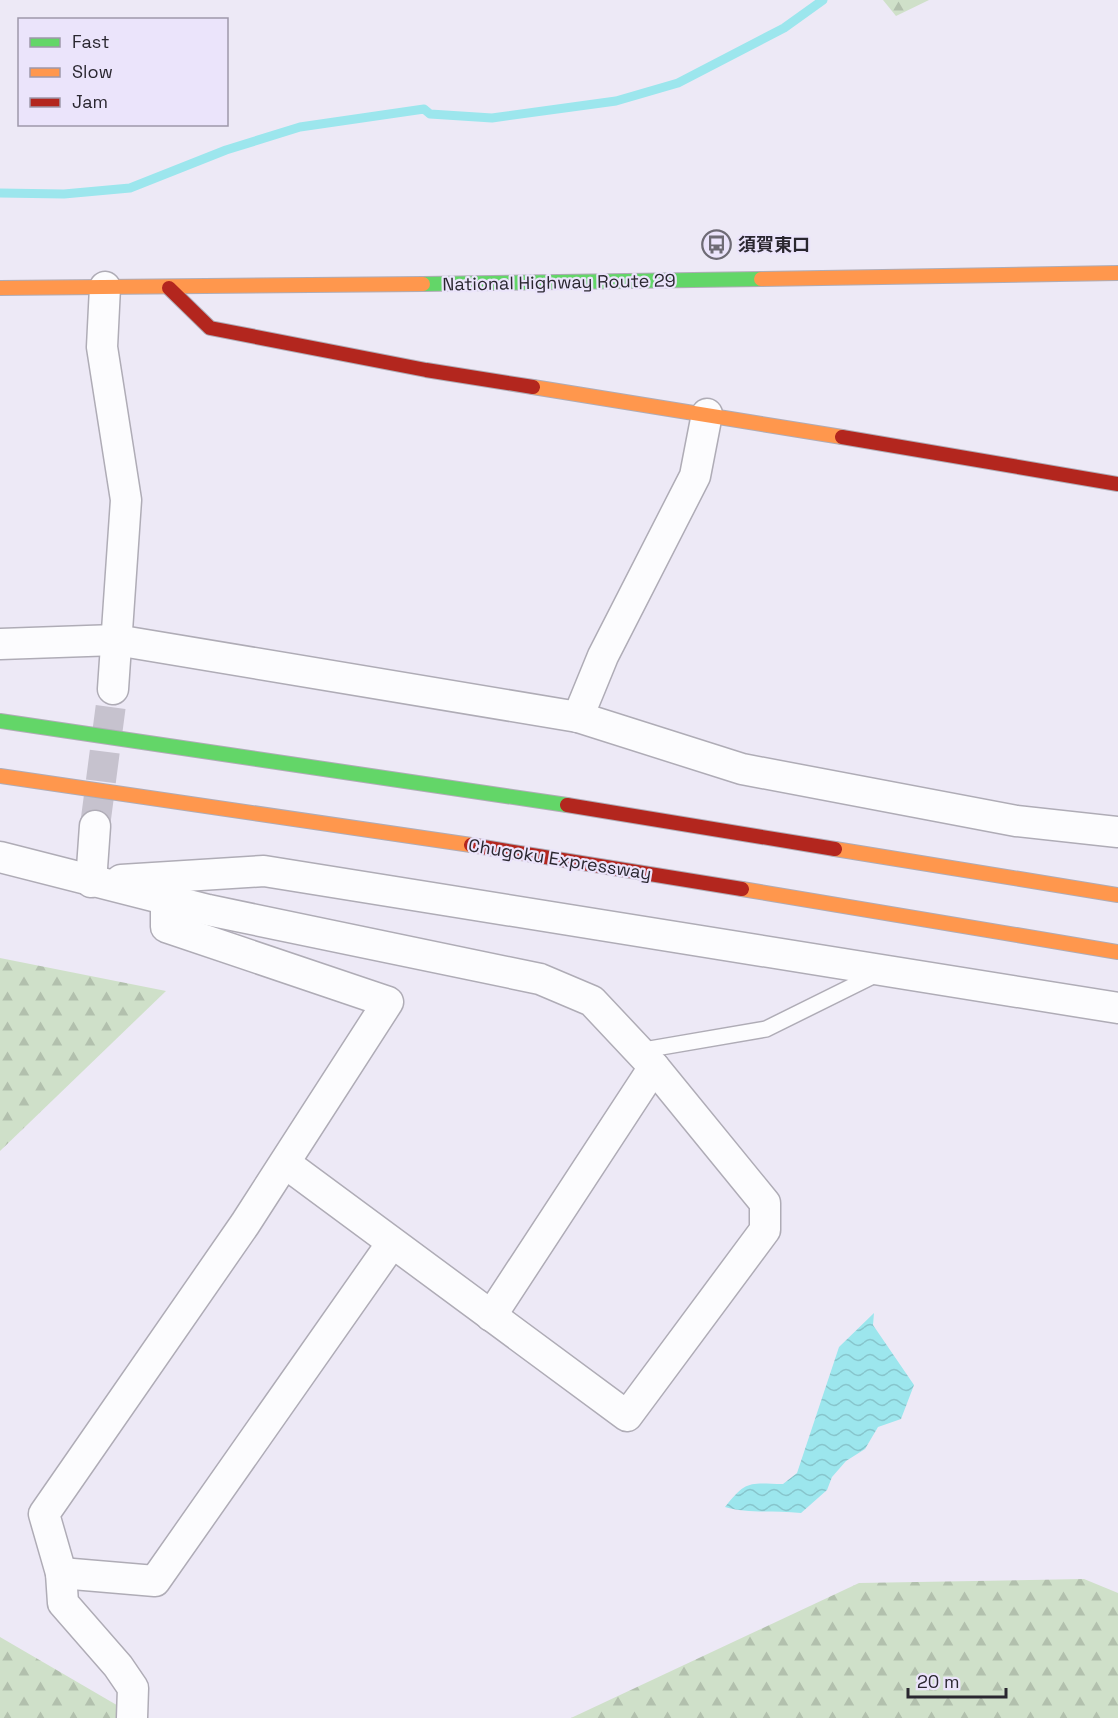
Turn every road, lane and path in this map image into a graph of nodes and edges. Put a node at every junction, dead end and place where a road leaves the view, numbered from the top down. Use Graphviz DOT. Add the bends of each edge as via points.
graph roads {
  1 [pos="1118,273"];
  2 [pos="105,287"];
  3 [pos="0,288"];
  4 [pos="169,288"];
  5 [pos="707,414"];
  6 [pos="1118,484"];
  7 [pos="116,640"];
  8 [pos="0,644"];
  9 [pos="113,689"];
  10 [pos="578,717"];
  11 [pos="0,721"];
  12 [pos="0,776"];
  13 [pos="94,826"];
  14 [pos="1118,832"];
  15 [pos="0,857"];
  16 [pos="91,882"];
  17 [pos="1118,895"];
  18 [pos="166,900"];
  19 [pos="1118,952"];
  20 [pos="885,970"];
  21 [pos="1118,1008"];
  22 [pos="646,1059"];
  23 [pos="285,1163"];
  24 [pos="392,1243"];
  25 [pos="491,1316"];
  26 [pos="61,1573"];
  27 [pos="132,1718"];
  1 -- 4 [label="main road, National Highway Route 29"];
  2 -- 3 [label="main road, National Highway Route 29"];
  2 -- 4 [label="main road, National Highway Route 29"];
  2 -- 7 [label="street" via="102,346 126,500"];
  4 -- 5 [label="main road" via="210,327 426,370"];
  5 -- 6 [label="main road"];
  5 -- 10 [label="street" via="695,476 603,656"];
  7 -- 8 [label="street"];
  7 -- 9 [label="street"];
  7 -- 10 [label="street"];
  10 -- 14 [label="street" via="742,770 1016,822"];
  11 -- 17 [label="main road" via="547,802"];
  12 -- 19 [label="main road, Chugoku Expressway" via="480,846"];
  13 -- 16 [label="street"];
  15 -- 16 [label="street"];
  16 -- 18 [label="street"];
  16 -- 20 [label="street" via="264,871"];
  18 -- 22 [label="street" via="540,979 592,1001"];
  18 -- 23 [label="street" via="166,927 388,1002"];
  20 -- 21 [label="street"];
  20 -- 22 [label="lane" via="766,1029"];
  22 -- 25 [label="street"];
  22 -- 25 [label="street" via="765,1203 765,1230 627,1416"];
  23 -- 24 [label="street"];
  23 -- 26 [label="street" via="44,1514"];
  24 -- 25 [label="street"];
  24 -- 26 [label="street" via="155,1581"];
  26 -- 27 [label="street" via="63,1604 118,1666 133,1689"];
}
